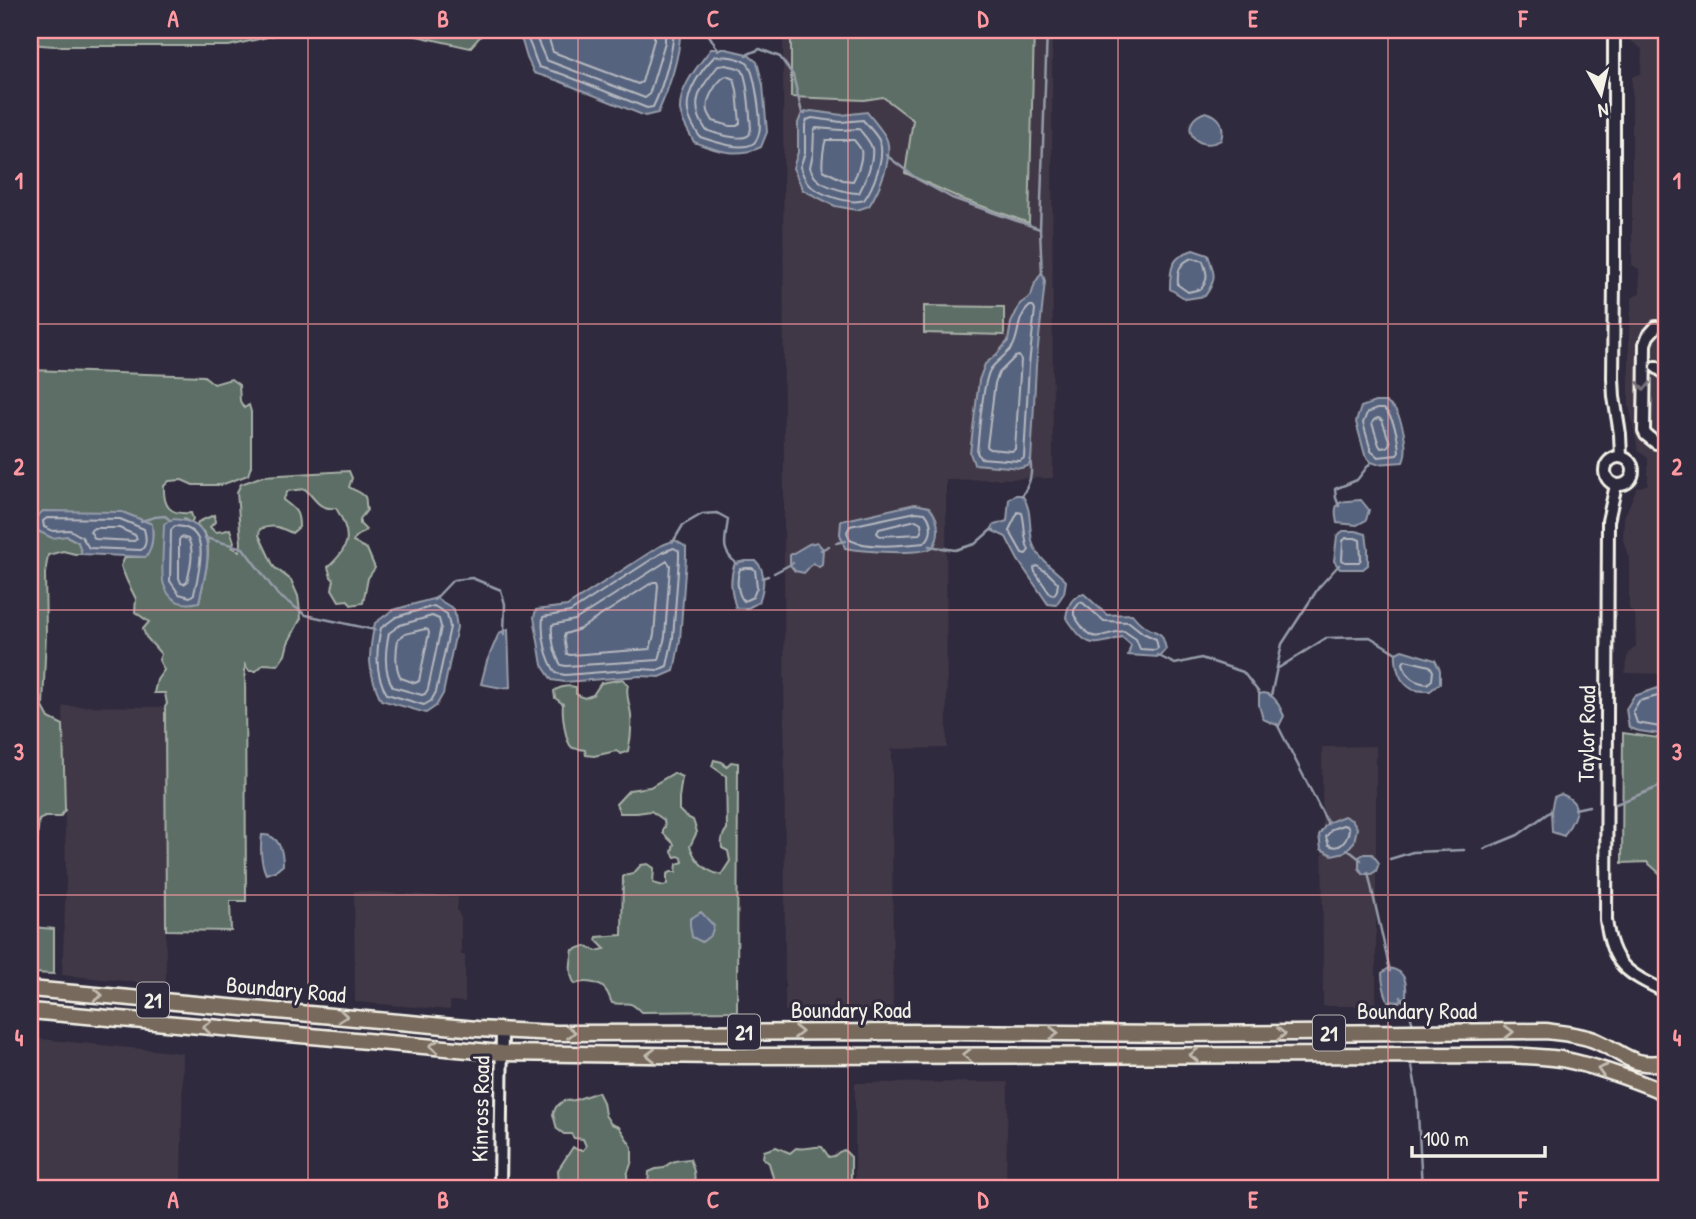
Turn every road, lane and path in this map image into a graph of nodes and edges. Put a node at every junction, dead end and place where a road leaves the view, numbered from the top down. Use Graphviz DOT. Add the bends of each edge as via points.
graph roads {
  1 [pos="1614,30"];
  2 [pos="1656,327"];
  3 [pos="1656,443"];
  4 [pos="1621,457"];
  5 [pos="1616,485"];
  6 [pos="30,989"];
  7 [pos="1666,990"];
  8 [pos="30,1011"];
  9 [pos="57,1014"];
  10 [pos="30,1019"];
  11 [pos="502,1030"];
  12 [pos="502,1053"];
  13 [pos="1666,1062"];
  14 [pos="1666,1093"];
  15 [pos="500,1189"];
  1 -- 4 [label="street" via="1613,378"];
  2 -- 3 [label="street, one-way" via="1645,344 1644,410 1644,431"];
  4 -- 5 [label="street" via="1611,458 1605,466 1605,476"];
  4 -- 5 [label="street" via="1632,465 1633,474 1628,482"];
  5 -- 7 [label="street, Taylor Road" via="1608,521 1606,920 1608,938 1620,963 1632,975"];
  6 -- 11 [label="highway, Boundary Road / 21, one-way"];
  8 -- 9 [label="highway, Boundary Road / 21"];
  9 -- 10 [label="street"];
  12 -- 9 [label="highway, Boundary Road / 21, one-way"];
  11 -- 12 [label="street, Kinross Road"];
  11 -- 13 [label="highway, Boundary Road / 21, one-way" via="1545,1031 1581,1036 1638,1063"];
  14 -- 12 [label="highway, Boundary Road / 21, one-way" via="1600,1068 1511,1055"];
  12 -- 15 [label="street, Kinross Road"];
}
